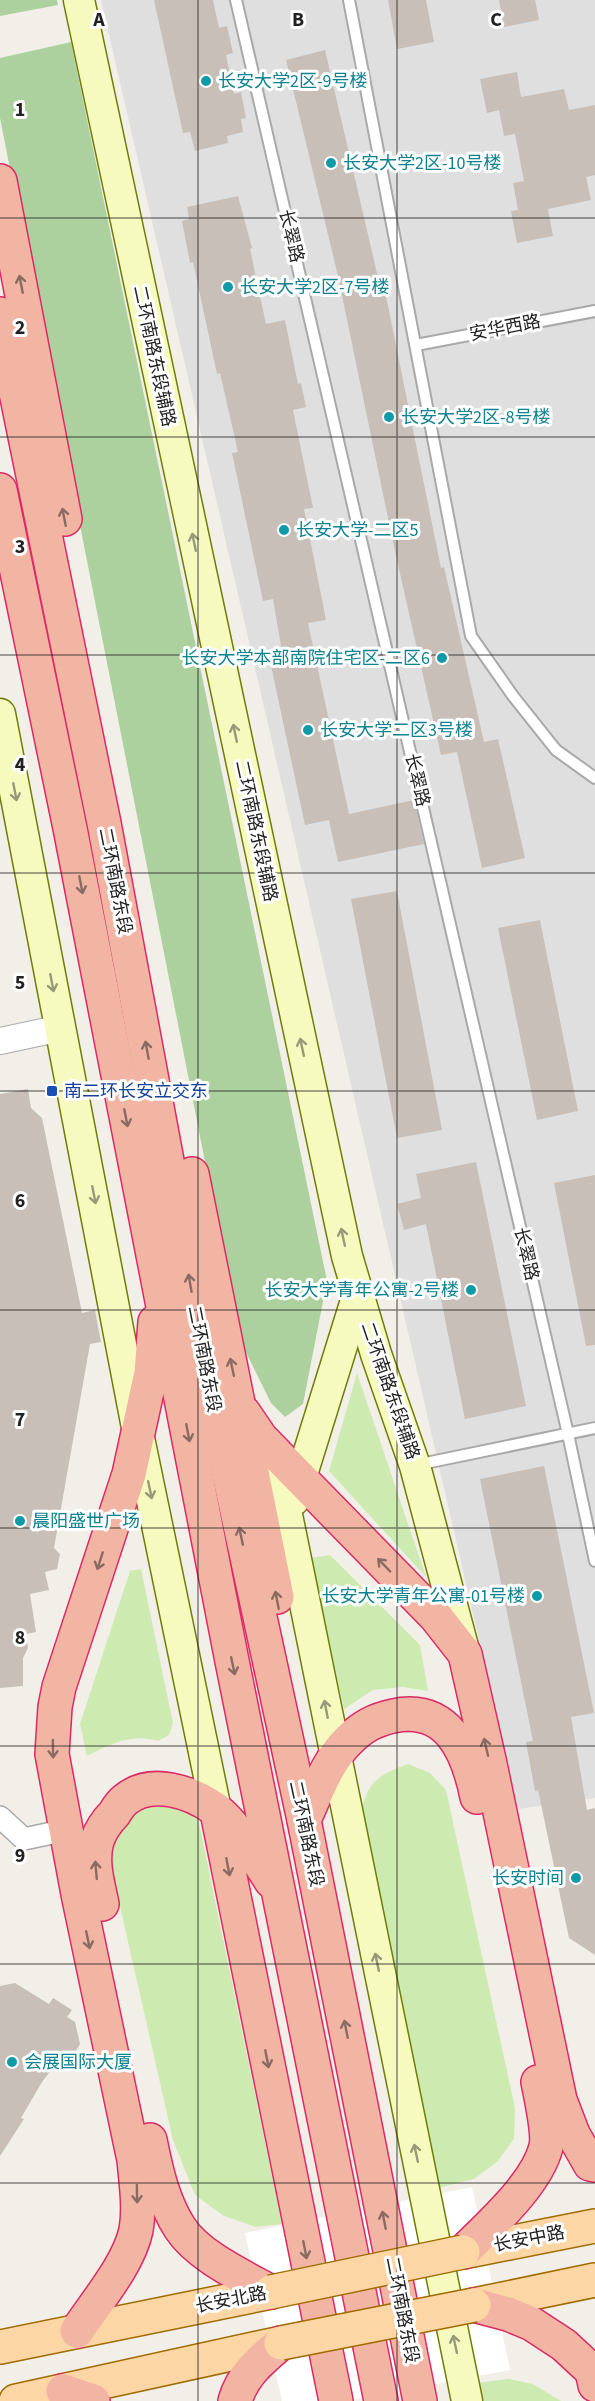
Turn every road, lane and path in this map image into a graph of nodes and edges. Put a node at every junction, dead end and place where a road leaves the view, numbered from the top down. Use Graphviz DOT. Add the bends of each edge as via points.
graph roads {
  1 [pos="79,0"];
  2 [pos="236,0"];
  3 [pos="349,0"];
  4 [pos="0,181"];
  5 [pos="595,310"];
  6 [pos="0,314"];
  7 [pos="416,345"];
  8 [pos="0,490"];
  9 [pos="0,714"];
  10 [pos="595,778"];
  11 [pos="61,1028"];
  12 [pos="0,1041"];
  13 [pos="169,1169"];
  14 [pos="211,1263"];
  15 [pos="158,1279"];
  16 [pos="358,1294"];
  17 [pos="241,1410"];
  18 [pos="595,1428"];
  19 [pos="138,1433"];
  20 [pos="568,1434"];
  21 [pos="274,1451"];
  22 [pos="415,1466"];
  23 [pos="301,1477"];
  24 [pos="288,1517"];
  25 [pos="595,1561"];
  26 [pos="465,1654"];
  27 [pos="336,1757"];
  28 [pos="216,1810"];
  29 [pos="308,1811"];
  30 [pos="0,1817"];
  31 [pos="66,1830"];
  32 [pos="279,1895"];
  33 [pos="595,2165"];
  34 [pos="595,2226"];
  35 [pos="463,2252"];
  36 [pos="595,2280"];
  37 [pos="271,2292"];
  38 [pos="474,2305"];
  39 [pos="77,2331"];
  40 [pos="281,2343"];
  41 [pos="0,2347"];
  42 [pos="595,2385"];
  43 [pos="63,2391"];
  44 [pos="16,2401"];
  45 [pos="93,2401"];
  46 [pos="235,2401"];
  47 [pos="336,2401"];
  48 [pos="381,2401"];
  49 [pos="420,2401"];
  50 [pos="467,2401"];
  16 -- 1 [label="main road, 二环南路东段辅路, one-way"];
  2 -- 20 [label="lane, 长翠路"];
  3 -- 7 [label="lane"];
  14 -- 4 [label="highway, one-way"];
  5 -- 7 [label="lane, 安华西路"];
  13 -- 6 [label="highway, 二环南路东段, one-way" via="105,823"];
  7 -- 10 [label="lane" via="471,636 556,750"];
  8 -- 15 [label="highway, 二环南路东段, one-way"];
  9 -- 11 [label="main road, one-way"];
  11 -- 12 [label="street"];
  11 -- 19 [label="main road, one-way"];
  13 -- 14 [label="highway"];
  29 -- 13 [label="highway, 二环南路东段, one-way" via="208,1382"];
  17 -- 14 [label="highway, one-way"];
  15 -- 19 [label="highway" via="151,1373"];
  15 -- 32 [label="highway, 二环南路东段, one-way"];
  16 -- 22 [label="main road, 二环南路东段辅路"];
  16 -- 23 [label="main road"];
  17 -- 21 [label="highway"];
  29 -- 17 [label="highway, one-way" via="298,1706"];
  18 -- 20 [label="lane"];
  19 -- 28 [label="main road, one-way"];
  19 -- 31 [label="highway, one-way" via="129,1473 54,1707 52,1754"];
  20 -- 22 [label="lane"];
  20 -- 25 [label="lane, 长翠路"];
  21 -- 23 [label="highway"];
  21 -- 24 [label="main road"];
  22 -- 26 [label="main road, 二环南路东段辅路"];
  23 -- 24 [label="main road"];
  26 -- 23 [label="highway, one-way" via="436,1617"];
  27 -- 24 [label="main road, one-way"];
  33 -- 26 [label="highway, one-way" via="590,2164 573,2134 560,2100"];
  27 -- 29 [label="highway"];
  27 -- 35 [label="highway" via="368,1723 410,1713 427,1717 447,1729 461,1746 472,1774 543,2105 546,2146 524,2187"];
  50 -- 27 [label="main road, one-way"];
  28 -- 32 [label="highway" via="256,1856"];
  37 -- 28 [label="highway, one-way" via="212,2259 181,2229 160,2183 95,1867 97,1841 109,1819 126,1799 147,1789 170,1789 191,1795"];
  28 -- 47 [label="highway, one-way"];
  49 -- 29 [label="highway, 二环南路东段, one-way"];
  30 -- 31 [label="street" via="24,1839"];
  31 -- 39 [label="highway, one-way" via="137,2189 136,2230 123,2262"];
  32 -- 48 [label="highway, 二环南路东段"];
  34 -- 35 [label="main road, 长安中路"];
  35 -- 37 [label="main road, 长安北路, bridge"];
  36 -- 38 [label="main road"];
  37 -- 39 [label="main road, 长安北路"];
  38 -- 40 [label="main road, bridge"];
  38 -- 42 [label="highway" via="532,2324 564,2345 592,2371"];
  39 -- 41 [label="main road, 长安北路"];
  40 -- 43 [label="main road"];
  40 -- 46 [label="highway" via="253,2367 240,2385"];
  43 -- 44 [label="main road"];
  43 -- 45 [label="highway"];
}
